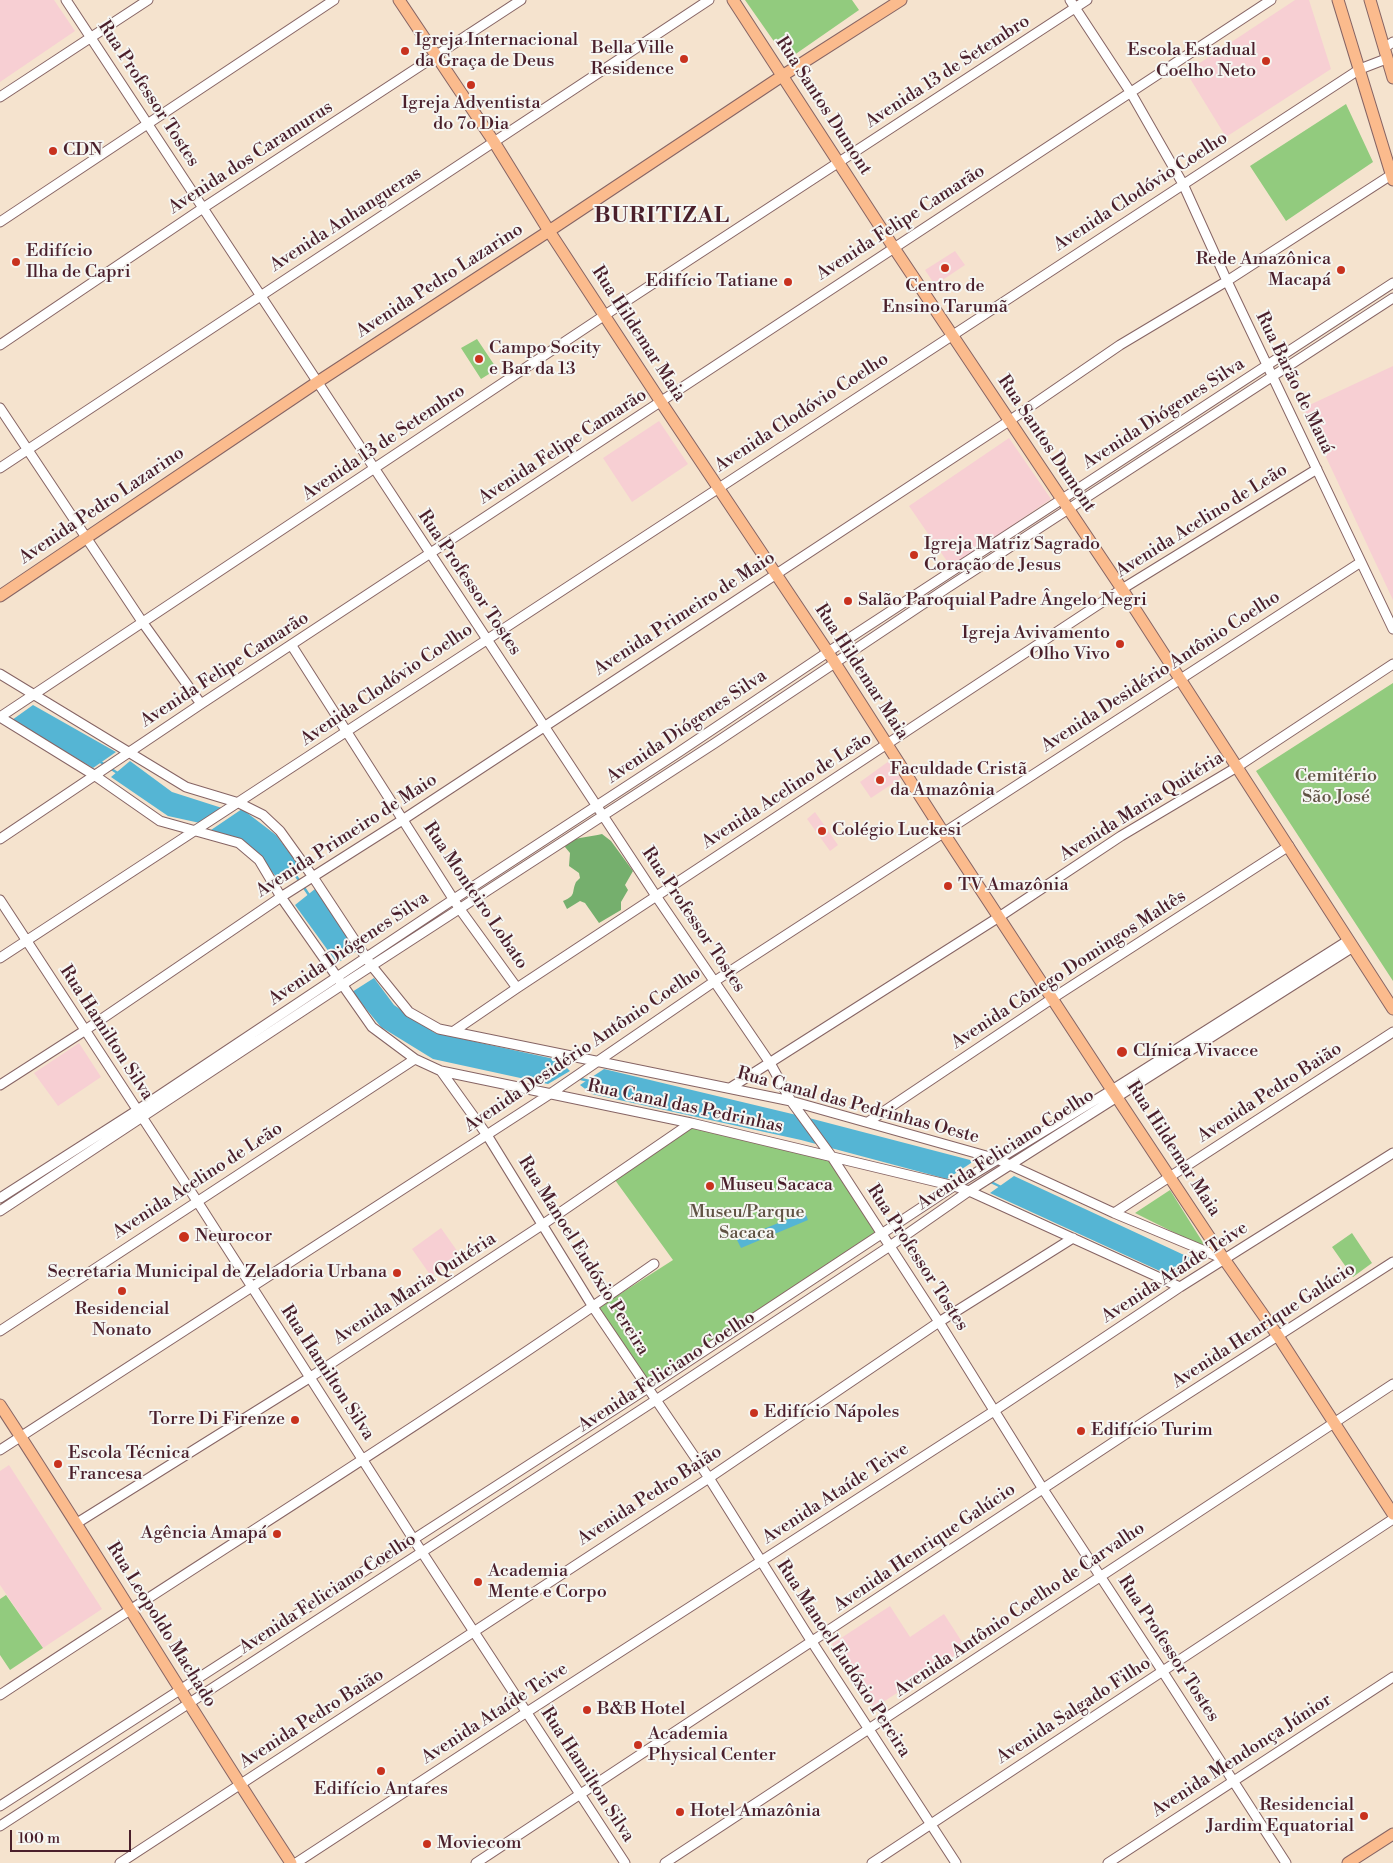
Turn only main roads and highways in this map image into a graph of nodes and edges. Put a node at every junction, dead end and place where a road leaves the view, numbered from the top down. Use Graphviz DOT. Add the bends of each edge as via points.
graph roads {
  1 [pos="399,0"];
  2 [pos="733,0"];
  3 [pos="901,0"];
  4 [pos="1338,0"];
  5 [pos="1370,0"];
  6 [pos="1388,50"];
  7 [pos="782,76"];
  8 [pos="1393,78"];
  9 [pos="1392,178"];
  10 [pos="549,231"];
  11 [pos="0,596"];
  12 [pos="1393,1009"];
  13 [pos="0,1405"];
  14 [pos="1393,1514"];
  15 [pos="1393,1834"];
  16 [pos="292,1863"];
  17 [pos="1348,1863"];
  1 -- 10 [label="main road, Rua Hildemar Maia"];
  2 -- 7 [label="main road, Rua Santos Dumont"];
  3 -- 7 [label="main road, Avenida Pedro Lazarino"];
  4 -- 9 [label="main road"];
  5 -- 6 [label="main road"];
  6 -- 8 [label="main road"];
  7 -- 10 [label="main road, Avenida Pedro Lazarino"];
  7 -- 12 [label="main road, Rua Santos Dumont" via="1122,589"];
  10 -- 11 [label="main road, Avenida Pedro Lazarino" via="316,382"];
  10 -- 14 [label="main road, Rua Hildemar Maia"];
  13 -- 16 [label="main road, Rua Leopoldo Machado"];
  15 -- 17 [label="main road"];
}
